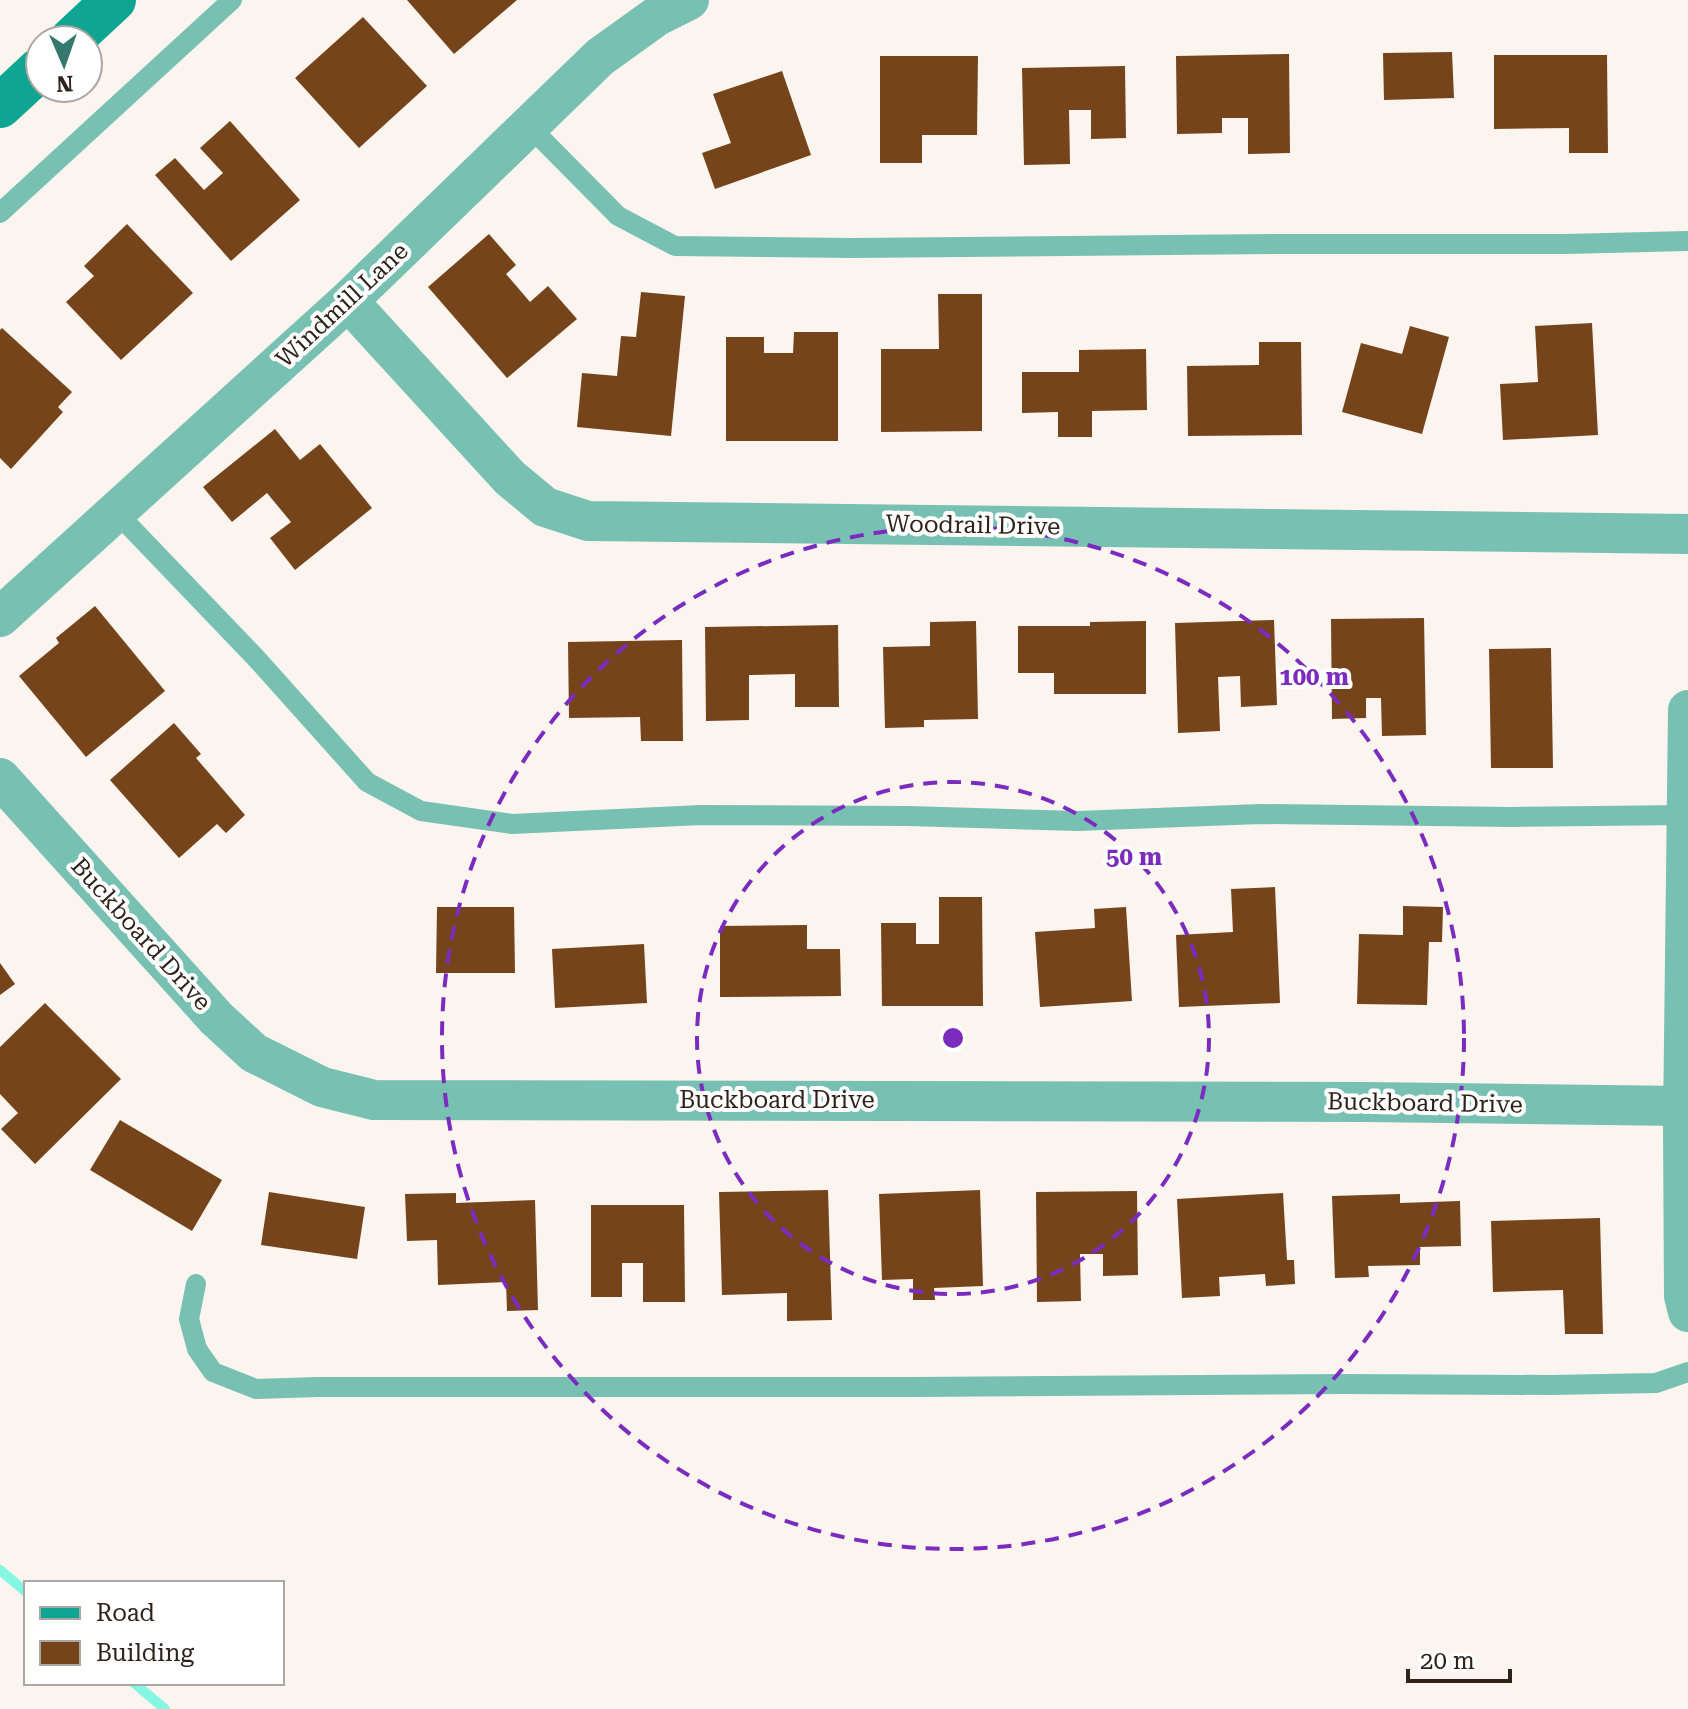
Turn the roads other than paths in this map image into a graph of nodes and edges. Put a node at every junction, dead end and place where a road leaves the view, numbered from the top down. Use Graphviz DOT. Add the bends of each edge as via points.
graph roads {
  1 [pos="114,0"];
  2 [pos="232,0"];
  3 [pos="689,0"];
  4 [pos="88,24"];
  5 [pos="24,84"];
  6 [pos="0,106"];
  7 [pos="529,126"];
  8 [pos="0,213"];
  9 [pos="1688,241"];
  10 [pos="348,301"];
  11 [pos="116,512"];
  12 [pos="1688,534"];
  13 [pos="0,617"];
  14 [pos="1688,710"];
  15 [pos="0,778"];
  16 [pos="1687,815"];
  17 [pos="1684,1106"];
  18 [pos="196,1284"];
  19 [pos="1688,1312"];
  20 [pos="1688,1372"];
  1 -- 4 [label="main road"];
  2 -- 8 [label="lane"];
  3 -- 7 [label="street, Windmill Lane" via="600,57"];
  5 -- 6 [label="main road"];
  7 -- 9 [label="lane" via="618,216 675,246"];
  7 -- 10 [label="street, Windmill Lane"];
  10 -- 11 [label="street, Windmill Lane"];
  10 -- 12 [label="street, Woodrail Drive" via="510,478 545,507 588,521"];
  11 -- 13 [label="street, Windmill Lane"];
  11 -- 16 [label="lane" via="367,782 421,811 512,824 701,815 1078,821 1260,814"];
  14 -- 16 [label="street"];
  15 -- 17 [label="street, Buckboard Drive" via="216,1018 254,1053 322,1087 374,1100"];
  16 -- 17 [label="street"];
  17 -- 19 [label="street"];
  18 -- 20 [label="lane" via="189,1319 197,1349 213,1372 256,1389 1550,1385 1656,1383"];
}
